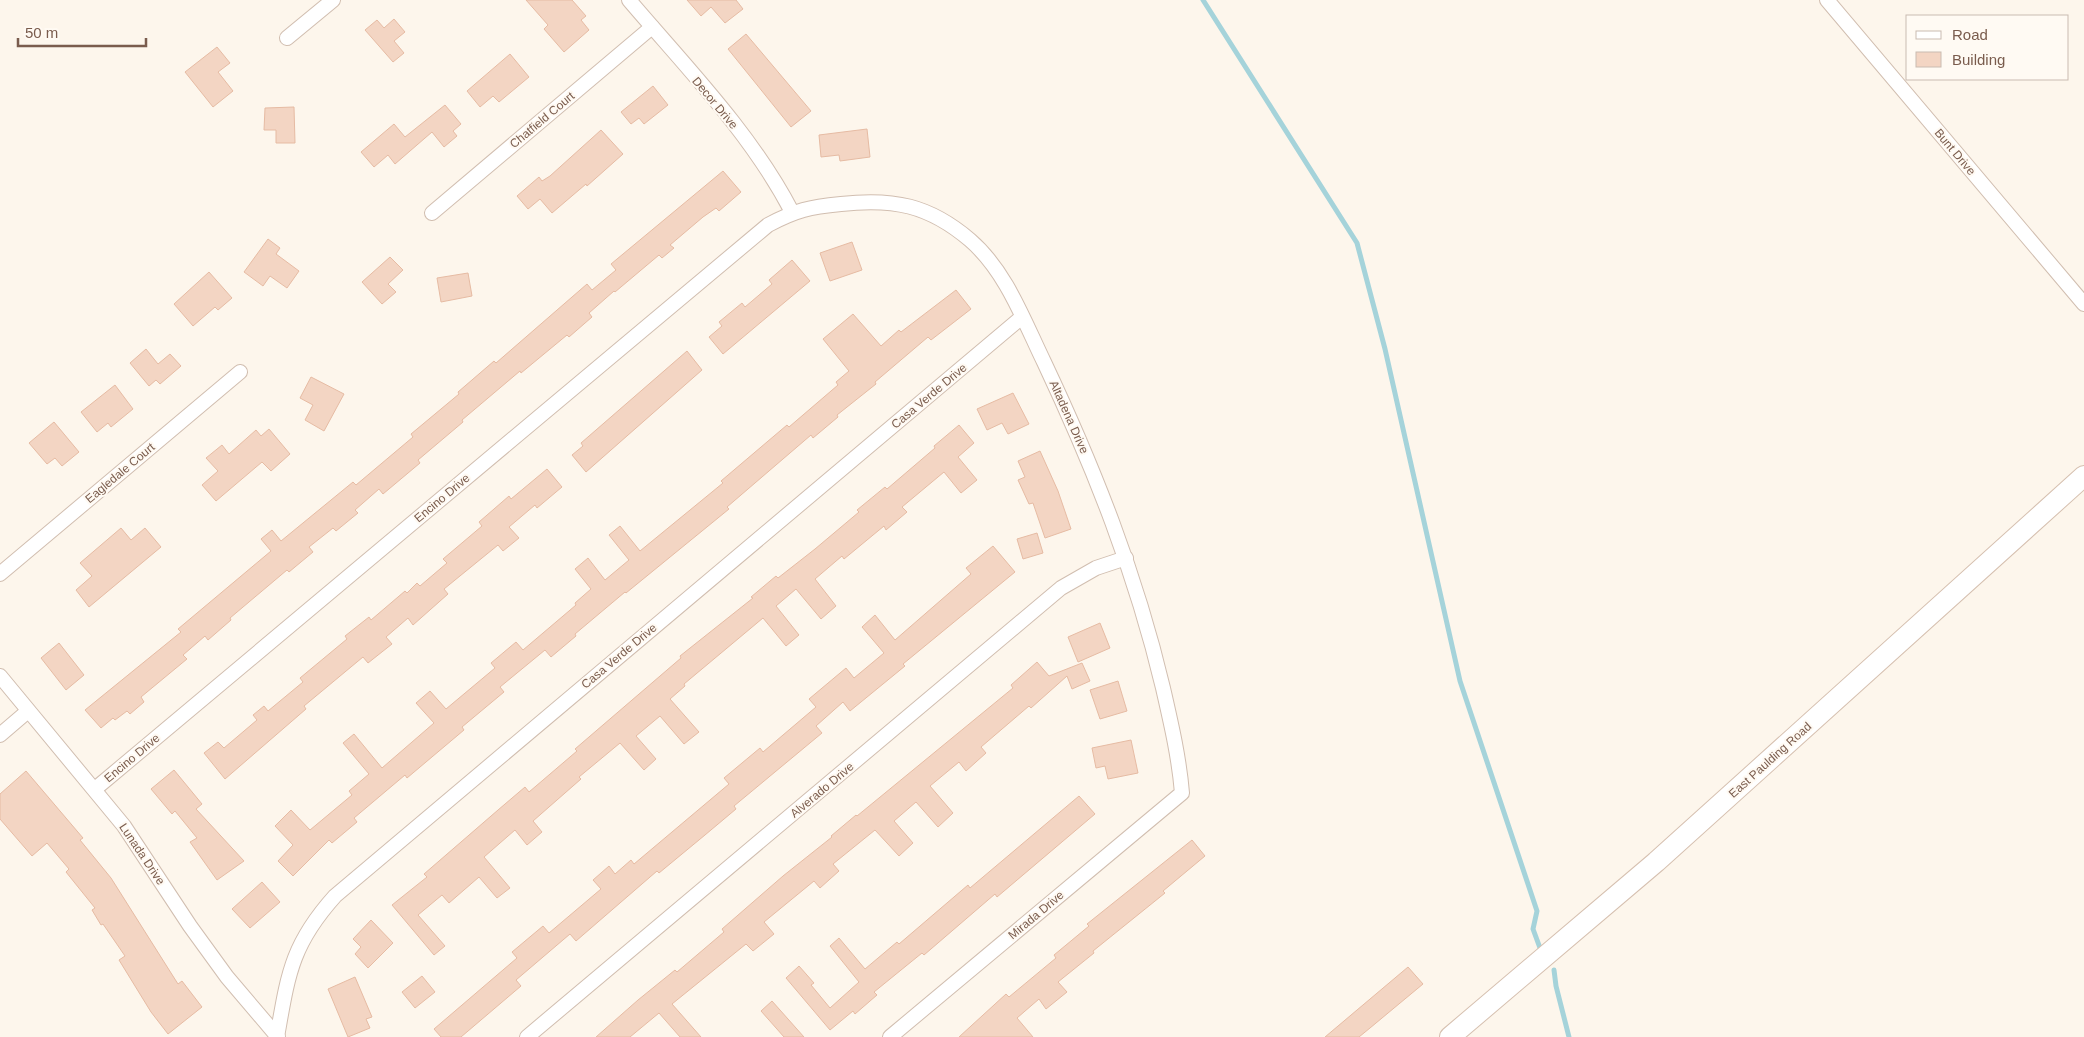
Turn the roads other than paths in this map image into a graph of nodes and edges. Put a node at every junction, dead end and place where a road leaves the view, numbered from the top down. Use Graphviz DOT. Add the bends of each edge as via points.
graph roads {
  1 [pos="333,0"];
  2 [pos="629,0"];
  3 [pos="1827,0"];
  4 [pos="652,27"];
  5 [pos="287,38"];
  6 [pos="792,212"];
  7 [pos="432,213"];
  8 [pos="2084,304"];
  9 [pos="1022,317"];
  10 [pos="240,372"];
  11 [pos="2084,476"];
  12 [pos="1126,558"];
  13 [pos="0,574"];
  14 [pos="0,676"];
  15 [pos="28,711"];
  16 [pos="0,735"];
  17 [pos="95,789"];
  18 [pos="1182,792"];
  19 [pos="278,1037"];
  20 [pos="527,1037"];
  21 [pos="890,1037"];
  22 [pos="1450,1037"];
  1 -- 5 [label="street"];
  2 -- 4 [label="street, Decor Drive"];
  3 -- 8 [label="street, Bunt Drive"];
  4 -- 6 [label="street, Decor Drive" via="757,155"];
  4 -- 7 [label="street, Chatfield Court"];
  6 -- 9 [label="street, Altadena Drive" via="872,200 917,208 950,225 982,252"];
  6 -- 17 [label="street, Encino Drive" via="768,225"];
  9 -- 12 [label="street, Altadena Drive" via="1077,433"];
  9 -- 19 [label="street, Casa Verde Drive" via="334,896 304,935 293,959"];
  10 -- 13 [label="street, Eagledale Court"];
  11 -- 22 [label="main road, East Paulding Road" via="1656,862"];
  12 -- 18 [label="street, Altadena Drive" via="1153,648 1179,757"];
  12 -- 20 [label="street, Alverado Drive" via="1096,568 1061,588"];
  14 -- 15 [label="street, Lunada Drive"];
  15 -- 16 [label="street"];
  15 -- 17 [label="street, Lunada Drive"];
  17 -- 19 [label="street, Lunada Drive" via="227,977"];
  18 -- 21 [label="street, Mirada Drive"];
}
